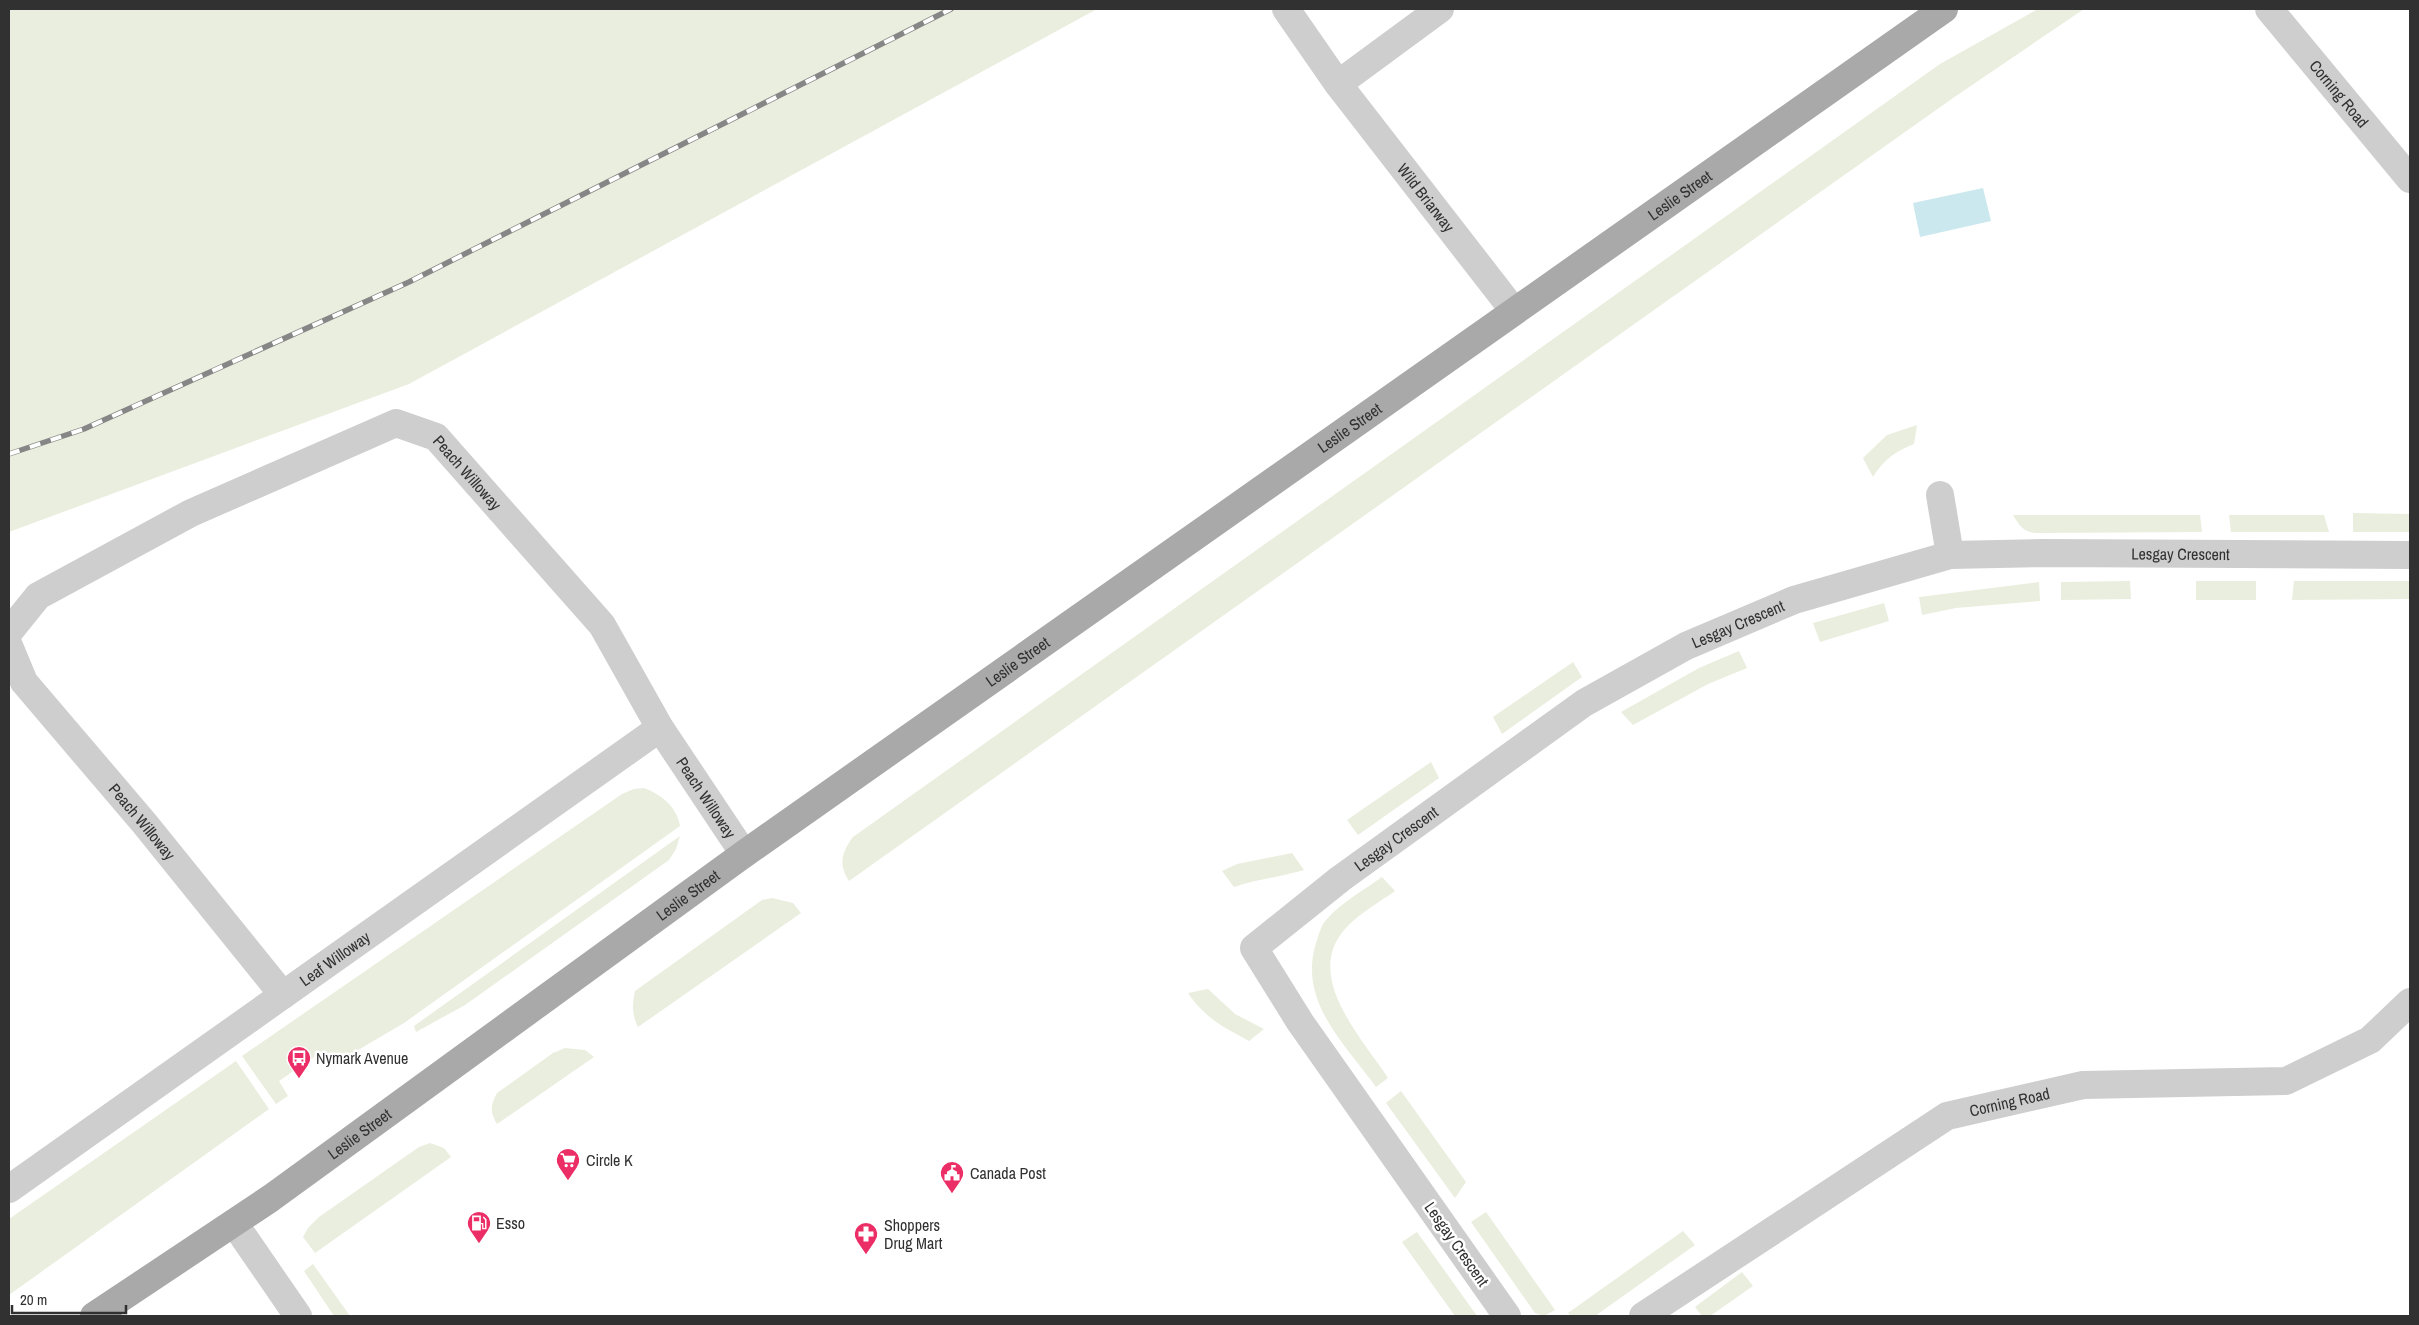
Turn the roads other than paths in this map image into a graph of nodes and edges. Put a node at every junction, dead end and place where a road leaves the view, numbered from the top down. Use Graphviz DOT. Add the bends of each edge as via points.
graph roads {
  1 [pos="1286,9"];
  2 [pos="1440,9"];
  3 [pos="1944,9"];
  4 [pos="2269,9"];
  5 [pos="1338,84"];
  6 [pos="2410,179"];
  7 [pos="1514,311"];
  8 [pos="1940,495"];
  9 [pos="2410,555"];
  10 [pos="1950,556"];
  11 [pos="9,632"];
  12 [pos="9,646"];
  13 [pos="660,728"];
  14 [pos="744,854"];
  15 [pos="283,995"];
  16 [pos="2410,1002"];
  17 [pos="9,1190"];
  18 [pos="234,1223"];
  19 [pos="94,1316"];
  20 [pos="298,1316"];
  21 [pos="1507,1316"];
  22 [pos="1643,1316"];
  1 -- 5 [label="street, Wild Briarway"];
  2 -- 5 [label="street"];
  3 -- 7 [label="main road, Leslie Street"];
  4 -- 6 [label="street, Corning Road"];
  5 -- 7 [label="street, Wild Briarway"];
  7 -- 14 [label="main road, Leslie Street"];
  8 -- 10 [label="street"];
  9 -- 10 [label="street, Lesgay Crescent" via="2042,553"];
  10 -- 21 [label="street, Lesgay Crescent" via="1794,600 1686,646 1597,695 1340,879 1254,948 1300,1022"];
  11 -- 13 [label="street, Peach Willoway" via="38,596 165,527 396,423 436,437 602,625"];
  12 -- 15 [label="street, Peach Willoway" via="24,682 145,824"];
  13 -- 14 [label="street, Peach Willoway"];
  13 -- 15 [label="street, Leaf Willoway"];
  14 -- 18 [label="main road, Leslie Street"];
  15 -- 17 [label="street, Leaf Willoway"];
  16 -- 22 [label="street, Corning Road" via="2370,1040 2286,1081 2084,1085 1947,1116"];
  18 -- 19 [label="main road, Leslie Street"];
  18 -- 20 [label="street"];
}
